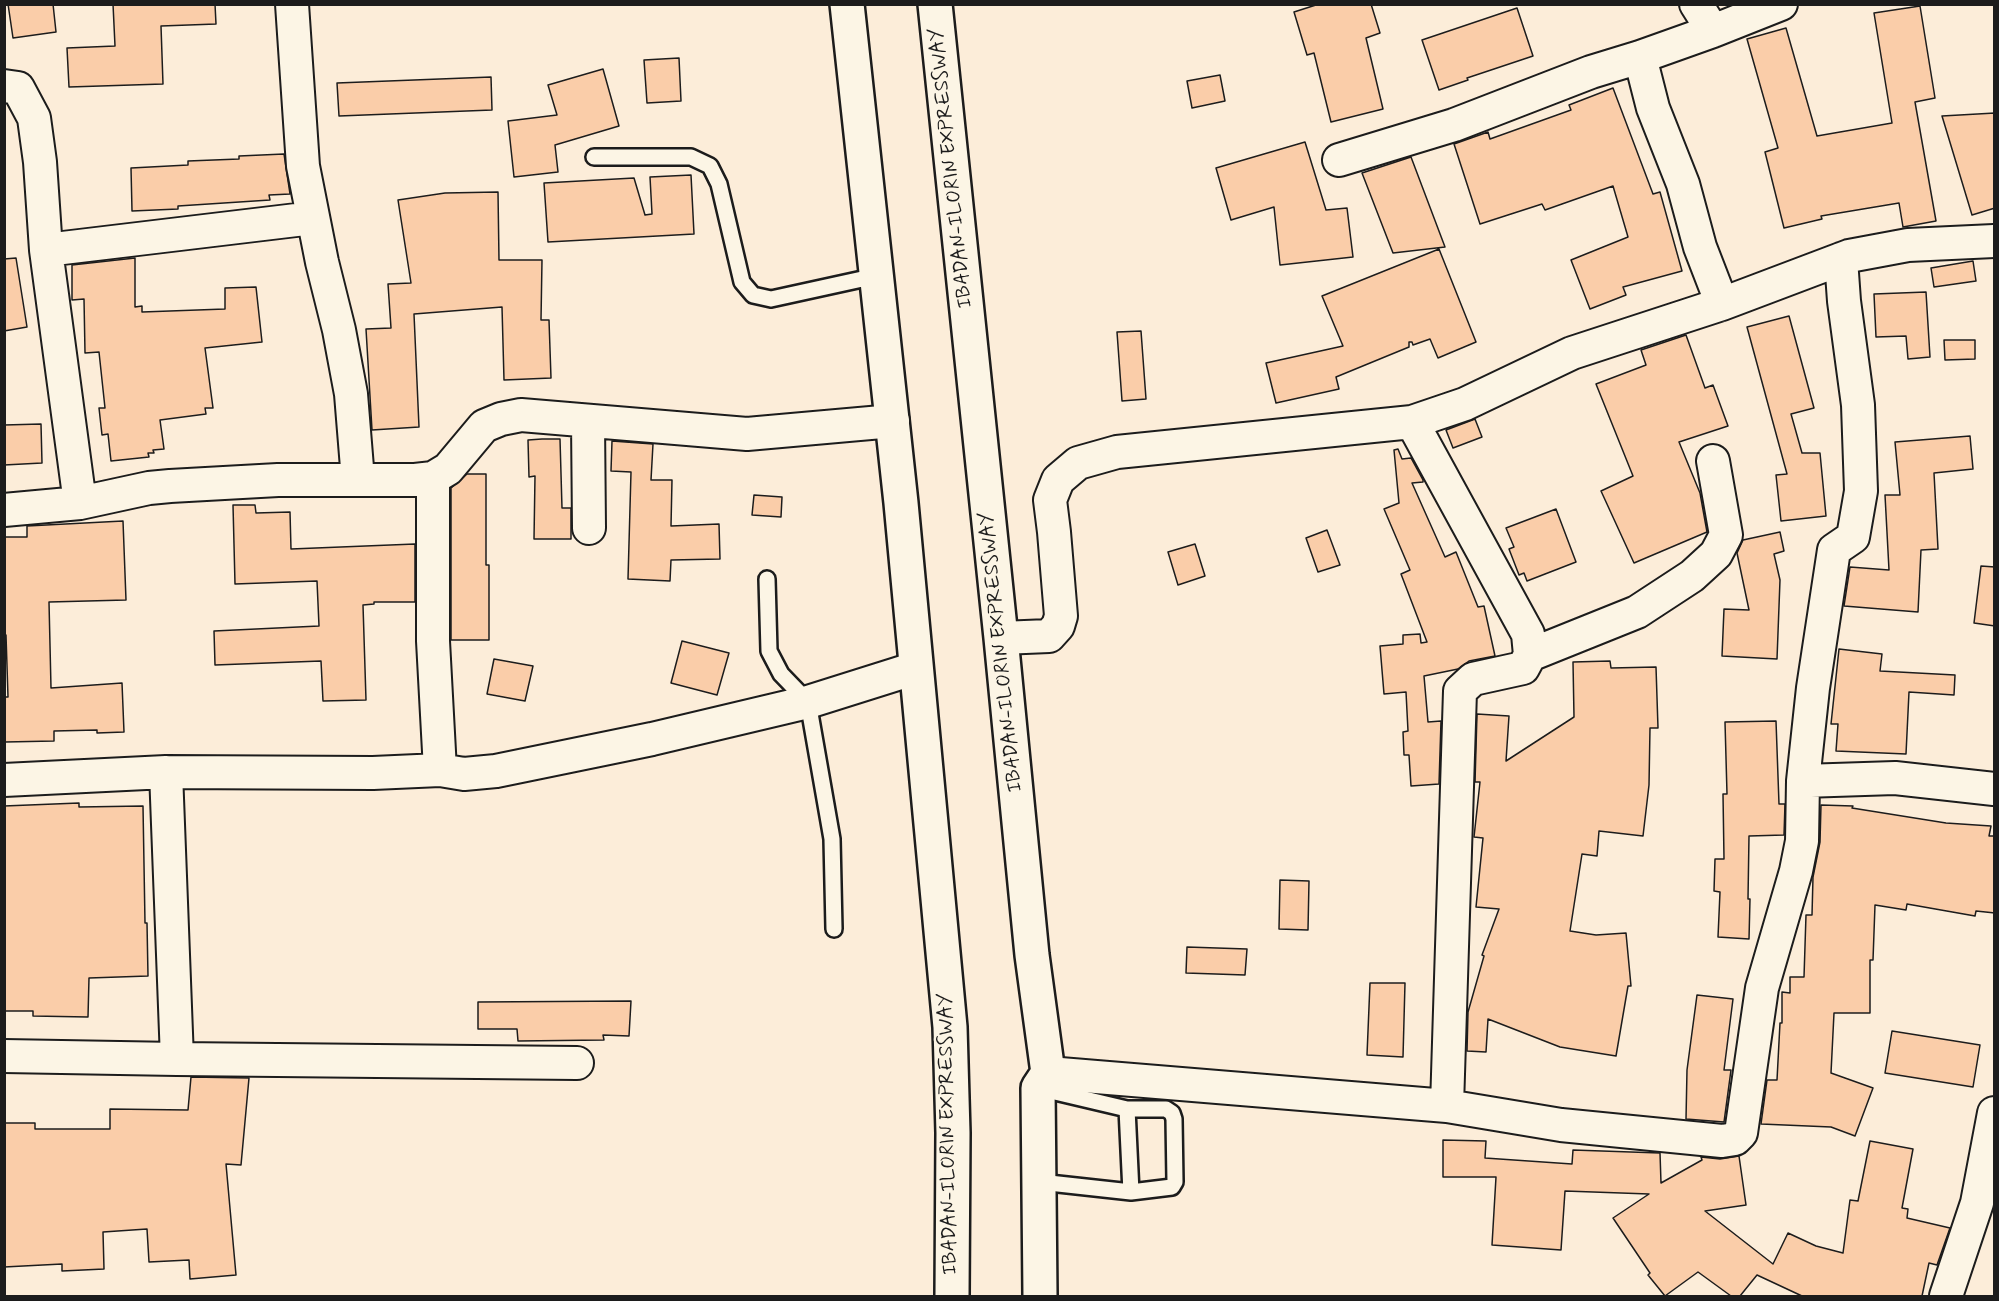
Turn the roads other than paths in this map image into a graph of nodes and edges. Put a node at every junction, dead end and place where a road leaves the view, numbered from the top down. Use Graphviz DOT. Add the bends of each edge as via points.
graph roads {
  1 [pos="292,4"];
  2 [pos="847,4"];
  3 [pos="934,4"];
  4 [pos="1696,4"];
  5 [pos="1781,4"];
  6 [pos="1713,31"];
  7 [pos="1640,57"];
  8 [pos="4,86"];
  9 [pos="594,157"];
  10 [pos="1339,160"];
  11 [pos="313,218"];
  12 [pos="1995,241"];
  13 [pos="46,250"];
  14 [pos="1841,259"];
  15 [pos="876,276"];
  16 [pos="1722,304"];
  17 [pos="892,421"];
  18 [pos="588,422"];
  19 [pos="1412,422"];
  20 [pos="1713,461"];
  21 [pos="433,478"];
  22 [pos="358,480"];
  23 [pos="80,503"];
  24 [pos="4,510"];
  25 [pos="589,528"];
  26 [pos="767,579"];
  27 [pos="1001,638"];
  28 [pos="1530,655"];
  29 [pos="916,668"];
  30 [pos="808,702"];
  31 [pos="440,770"];
  32 [pos="166,772"];
  33 [pos="4,780"];
  34 [pos="1803,781"];
  35 [pos="1995,789"];
  36 [pos="834,929"];
  37 [pos="4,1056"];
  38 [pos="177,1059"];
  39 [pos="577,1063"];
  40 [pos="1043,1080"];
  41 [pos="1447,1106"];
  42 [pos="1127,1109"];
  43 [pos="1995,1113"];
  44 [pos="1040,1182"];
  45 [pos="1131,1192"];
  46 [pos="1986,1204"];
  47 [pos="952,1296"];
  48 [pos="1040,1296"];
  49 [pos="1946,1296"];
  1 -- 11 [label="street" via="303,166"];
  2 -- 15 [label="highway, IBADAN-ILORIN EXPRESSWAY"];
  3 -- 27 [label="highway, IBADAN-ILORIN EXPRESSWAY"];
  4 -- 6 [label="street"];
  5 -- 6 [label="street"];
  6 -- 7 [label="street"];
  7 -- 10 [label="street" via="1455,125"];
  7 -- 16 [label="street" via="1653,108 1683,184 1700,247"];
  8 -- 13 [label="street" via="18,88 34,118"];
  9 -- 15 [label="lane" via="691,157 710,166 719,184 742,282 753,294 771,299"];
  11 -- 13 [label="street"];
  11 -- 22 [label="street" via="351,394"];
  12 -- 14 [label="street" via="1908,245"];
  13 -- 23 [label="street"];
  14 -- 16 [label="street"];
  14 -- 34 [label="street" via="1858,405 1861,490 1852,537 1834,550"];
  15 -- 17 [label="highway, IBADAN-ILORIN EXPRESSWAY"];
  16 -- 19 [label="street" via="1572,353 1466,404"];
  17 -- 18 [label="street" via="747,434"];
  17 -- 29 [label="highway, IBADAN-ILORIN EXPRESSWAY"];
  18 -- 21 [label="street" via="521,415 501,419 483,426 448,469"];
  18 -- 25 [label="street"];
  19 -- 27 [label="street" via="1117,452 1078,463 1058,480 1050,500 1061,616 1058,626 1049,636"];
  19 -- 28 [label="street" via="1528,634"];
  20 -- 28 [label="street" via="1726,535 1716,554 1692,576 1637,612"];
  21 -- 22 [label="street"];
  21 -- 31 [label="street" via="433,641"];
  22 -- 23 [label="street" via="170,486"];
  23 -- 24 [label="street"];
  26 -- 30 [label="lane" via="769,651 781,674"];
  27 -- 40 [label="highway, IBADAN-ILORIN EXPRESSWAY"];
  28 -- 41 [label="street" via="1523,668 1473,679 1460,691"];
  29 -- 30 [label="street"];
  29 -- 47 [label="highway, IBADAN-ILORIN EXPRESSWAY" via="950,1027"];
  30 -- 31 [label="street" via="496,771 465,774"];
  30 -- 36 [label="lane" via="832,839"];
  31 -- 32 [label="street"];
  32 -- 33 [label="street"];
  32 -- 38 [label="street"];
  34 -- 35 [label="street" via="1895,778"];
  34 -- 41 [label="street" via="1802,841 1762,988 1743,1124 1735,1139 1722,1141 1561,1125"];
  37 -- 38 [label="street"];
  38 -- 39 [label="street"];
  40 -- 41 [label="street"];
  40 -- 42 [label="lane"];
  40 -- 44 [label="highway, IBADAN-ILORIN EXPRESSWAY"];
  42 -- 45 [label="lane"];
  42 -- 45 [label="lane" via="1166,1109 1174,1119 1175,1182 1172,1187"];
  43 -- 46 [label="street"];
  44 -- 45 [label="lane"];
  44 -- 48 [label="highway, IBADAN-ILORIN EXPRESSWAY"];
  46 -- 49 [label="street"];
}
